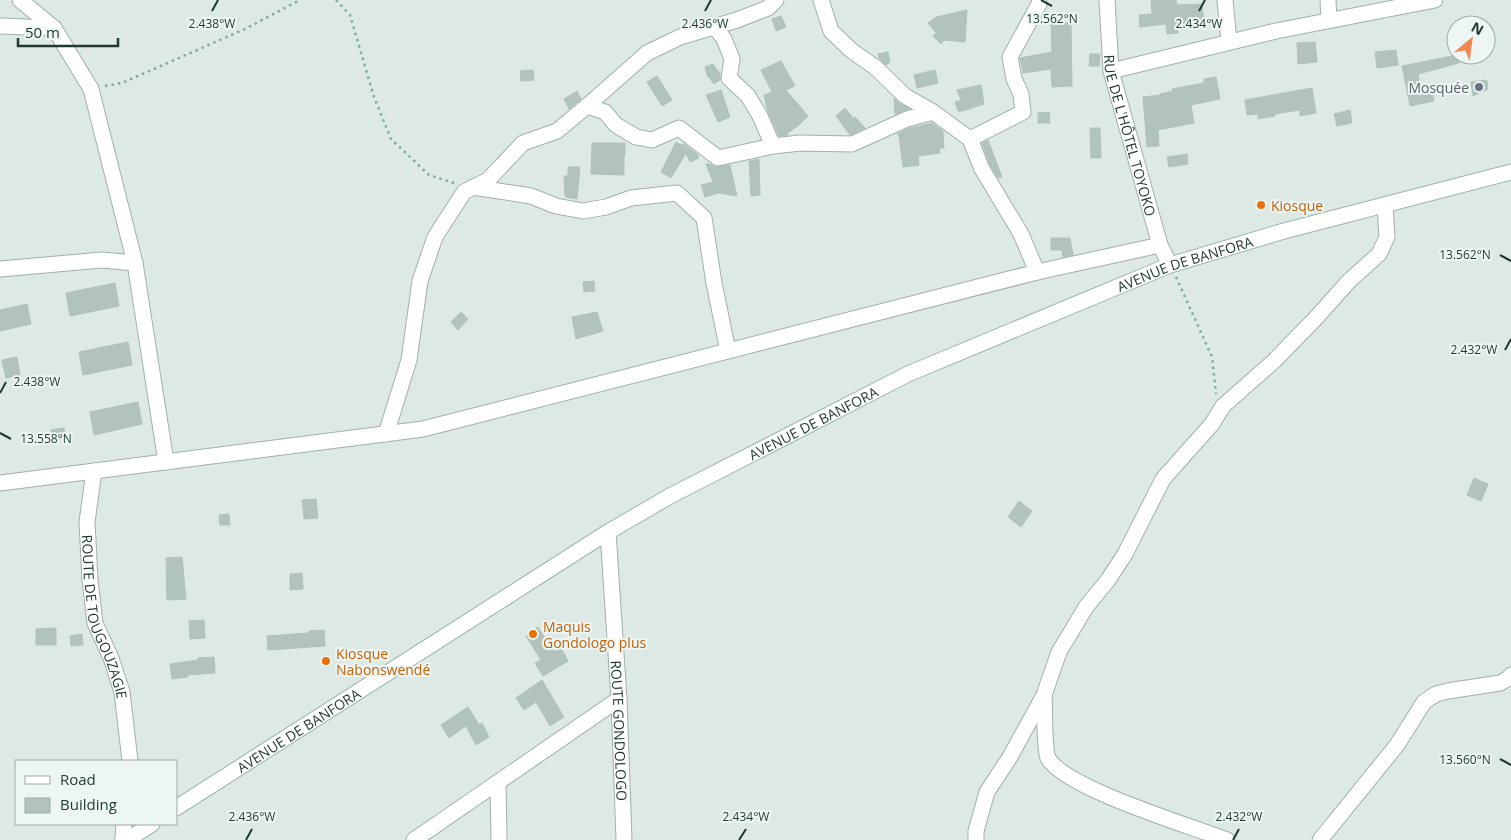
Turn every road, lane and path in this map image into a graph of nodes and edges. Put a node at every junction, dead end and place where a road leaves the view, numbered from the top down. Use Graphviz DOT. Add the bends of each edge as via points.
graph roads {
  1 [pos="20,0"];
  2 [pos="300,0"];
  3 [pos="336,0"];
  4 [pos="776,0"];
  5 [pos="821,0"];
  6 [pos="1107,0"];
  7 [pos="1225,0"];
  8 [pos="1328,0"];
  9 [pos="1435,0"];
  10 [pos="1038,1"];
  11 [pos="1329,20"];
  12 [pos="0,26"];
  13 [pos="714,26"];
  14 [pos="54,28"];
  15 [pos="1229,42"];
  16 [pos="1111,71"];
  17 [pos="91,89"];
  18 [pos="587,106"];
  19 [pos="933,112"];
  20 [pos="970,139"];
  21 [pos="772,146"];
  22 [pos="1511,172"];
  23 [pos="473,187"];
  24 [pos="1385,205"];
  25 [pos="1160,245"];
  26 [pos="135,263"];
  27 [pos="1170,265"];
  28 [pos="0,269"];
  29 [pos="1037,272"];
  30 [pos="728,351"];
  31 [pos="1216,417"];
  32 [pos="386,434"];
  33 [pos="166,462"];
  34 [pos="94,471"];
  35 [pos="0,483"];
  36 [pos="608,532"];
  37 [pos="1511,675"];
  38 [pos="1044,695"];
  39 [pos="619,699"];
  40 [pos="130,760"];
  41 [pos="498,782"];
  42 [pos="178,807"];
  43 [pos="124,825"];
  44 [pos="150,825"];
  45 [pos="123,840"];
  46 [pos="127,840"];
  47 [pos="414,840"];
  48 [pos="499,840"];
  49 [pos="624,840"];
  50 [pos="976,840"];
  51 [pos="1227,840"];
  52 [pos="1320,840"];
  1 -- 14 [label="street"];
  2 -- 17 [label="path" via="245,29 122,83"];
  3 -- 23 [label="path" via="350,15 374,97 391,139 428,175"];
  4 -- 13 [label="street" via="768,8"];
  5 -- 19 [label="street" via="832,31 838,38 905,96"];
  6 -- 16 [label="street, RUE DE L'HÔTEL TOYOKO"];
  7 -- 15 [label="street"];
  8 -- 11 [label="street"];
  9 -- 11 [label="street"];
  10 -- 20 [label="street" via="1010,57 1021,94 1022,112"];
  11 -- 15 [label="street"];
  12 -- 14 [label="street"];
  13 -- 18 [label="street" via="647,52"];
  13 -- 21 [label="street" via="724,39 732,59 729,78 748,96"];
  14 -- 17 [label="street"];
  15 -- 16 [label="street"];
  16 -- 25 [label="street, RUE DE L'HÔTEL TOYOKO"];
  17 -- 26 [label="street"];
  18 -- 21 [label="street" via="605,112 616,125 636,137 652,140 679,128 718,158"];
  18 -- 23 [label="street" via="557,132 523,143 488,180"];
  19 -- 20 [label="street"];
  19 -- 21 [label="street" via="907,119 852,144"];
  20 -- 29 [label="street" via="982,169 1021,234"];
  22 -- 24 [label="street, AVENUE DE BANFORA"];
  23 -- 30 [label="street" via="531,196 556,206 583,211 606,208 631,198 677,193 704,218"];
  23 -- 32 [label="street" via="464,192 435,237 420,281 409,360"];
  24 -- 27 [label="street, AVENUE DE BANFORA"];
  24 -- 31 [label="street" via="1387,237 1379,254"];
  25 -- 27 [label="street, RUE DE L'HÔTEL TOYOKO"];
  25 -- 29 [label="street"];
  26 -- 28 [label="street" via="102,260"];
  26 -- 33 [label="street"];
  27 -- 31 [label="path" via="1212,357"];
  27 -- 36 [label="street, AVENUE DE BANFORA" via="908,374"];
  29 -- 30 [label="street"];
  30 -- 32 [label="street" via="423,429"];
  31 -- 38 [label="street" via="1163,479 1125,554 1086,607 1059,652"];
  32 -- 33 [label="street"];
  33 -- 34 [label="street"];
  34 -- 35 [label="street"];
  34 -- 40 [label="street, ROUTE DE TOUGOUZAGIE" via="87,522 95,623 122,692"];
  36 -- 39 [label="street, ROUTE GONDOLOGO"];
  36 -- 42 [label="street, AVENUE DE BANFORA"];
  37 -- 52 [label="street" via="1500,683 1436,694 1424,702 1397,745"];
  38 -- 50 [label="street" via="987,792"];
  38 -- 51 [label="street" via="1047,756 1056,768 1120,801"];
  39 -- 41 [label="street"];
  39 -- 49 [label="street, ROUTE GONDOLOGO"];
  41 -- 47 [label="street"];
  41 -- 48 [label="street"];
  43 -- 45 [label="street"];
  44 -- 46 [label="street"];
}
